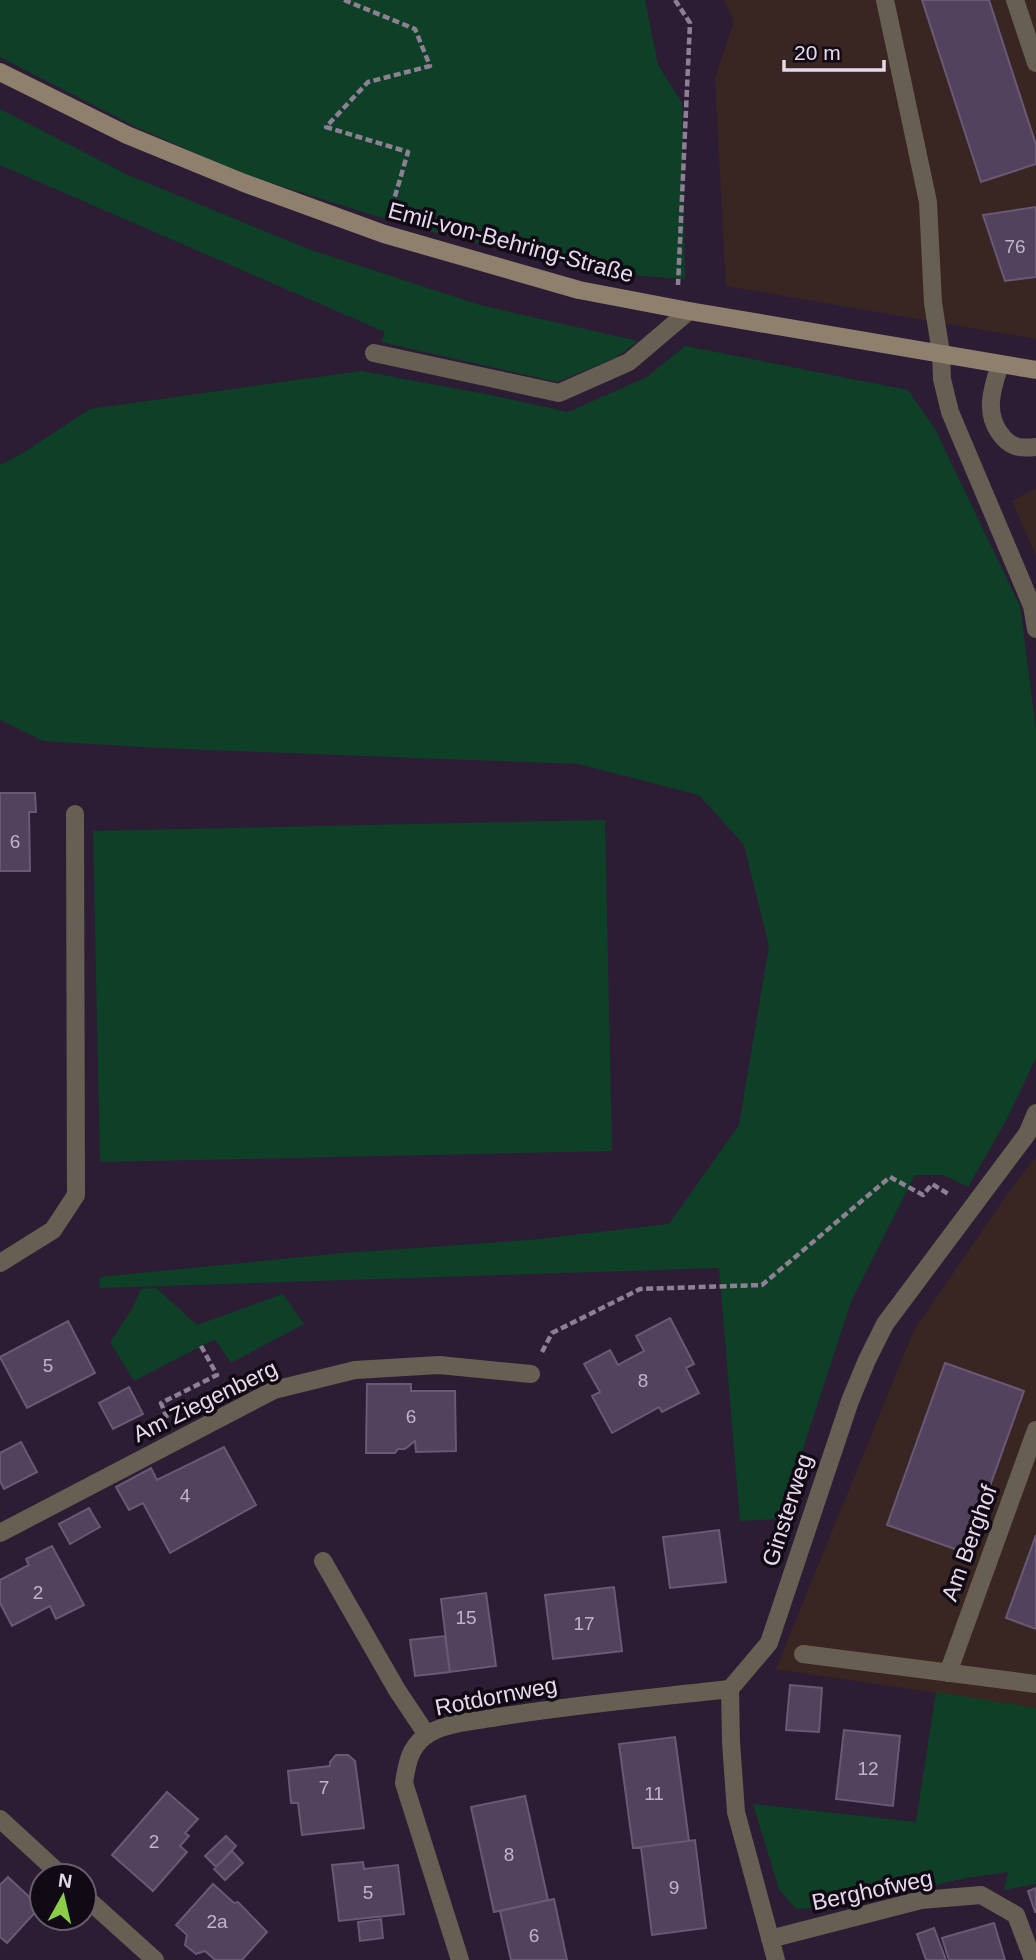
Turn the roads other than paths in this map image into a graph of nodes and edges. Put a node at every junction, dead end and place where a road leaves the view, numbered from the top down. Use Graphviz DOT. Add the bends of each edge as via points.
graph roads {
  1 [pos="885,0"];
  2 [pos="1015,0"];
  3 [pos="1036,63"];
  4 [pos="0,72"];
  5 [pos="683,310"];
  6 [pos="374,353"];
  7 [pos="941,353"];
  8 [pos="1000,364"];
  9 [pos="1036,370"];
  10 [pos="1036,447"];
  11 [pos="1036,629"];
  12 [pos="75,814"];
  13 [pos="1036,1113"];
  14 [pos="0,1263"];
  15 [pos="531,1374"];
  16 [pos="1036,1430"];
  17 [pos="0,1532"];
  18 [pos="323,1561"];
  19 [pos="803,1654"];
  20 [pos="947,1672"];
  21 [pos="1036,1684"];
  22 [pos="730,1689"];
  23 [pos="427,1735"];
  24 [pos="0,1819"];
  25 [pos="47,1862"];
  26 [pos="98,1909"];
  27 [pos="770,1938"];
  28 [pos="155,1960"];
  29 [pos="460,1960"];
  30 [pos="776,1960"];
  31 [pos="1032,1960"];
  1 -- 7 [label="street" via="928,202 933,303"];
  2 -- 3 [label="street"];
  4 -- 5 [label="main road, Emil-von-Behring-Straße" via="127,135 384,234 579,290"];
  5 -- 6 [label="street" via="629,362 559,393"];
  5 -- 7 [label="main road, Emil-von-Behring-Straße"];
  7 -- 8 [label="main road, Emil-von-Behring-Straße"];
  7 -- 11 [label="street" via="950,412 1032,606"];
  8 -- 9 [label="main road, Emil-von-Behring-Straße"];
  8 -- 10 [label="street" via="989,411 995,425 1004,440 1017,449"];
  12 -- 14 [label="street" via="76,1195 53,1230"];
  13 -- 22 [label="street, Ginsterweg" via="1027,1134 886,1324 867,1360 821,1482 769,1643"];
  15 -- 17 [label="street, Am Ziegenberg" via="439,1365 355,1370 274,1390"];
  16 -- 20 [label="street, Am Berghof"];
  18 -- 23 [label="street"];
  19 -- 20 [label="street"];
  20 -- 21 [label="street"];
  22 -- 23 [label="street, Rotdornweg" via="534,1711 448,1726"];
  22 -- 27 [label="street" via="736,1812"];
  23 -- 29 [label="street, Rotdornweg" via="407,1761 404,1783"];
  24 -- 25 [label="street"];
  26 -- 28 [label="street"];
  27 -- 30 [label="street"];
  27 -- 31 [label="street, Berghofweg" via="921,1900 981,1895 1016,1915"];
}
